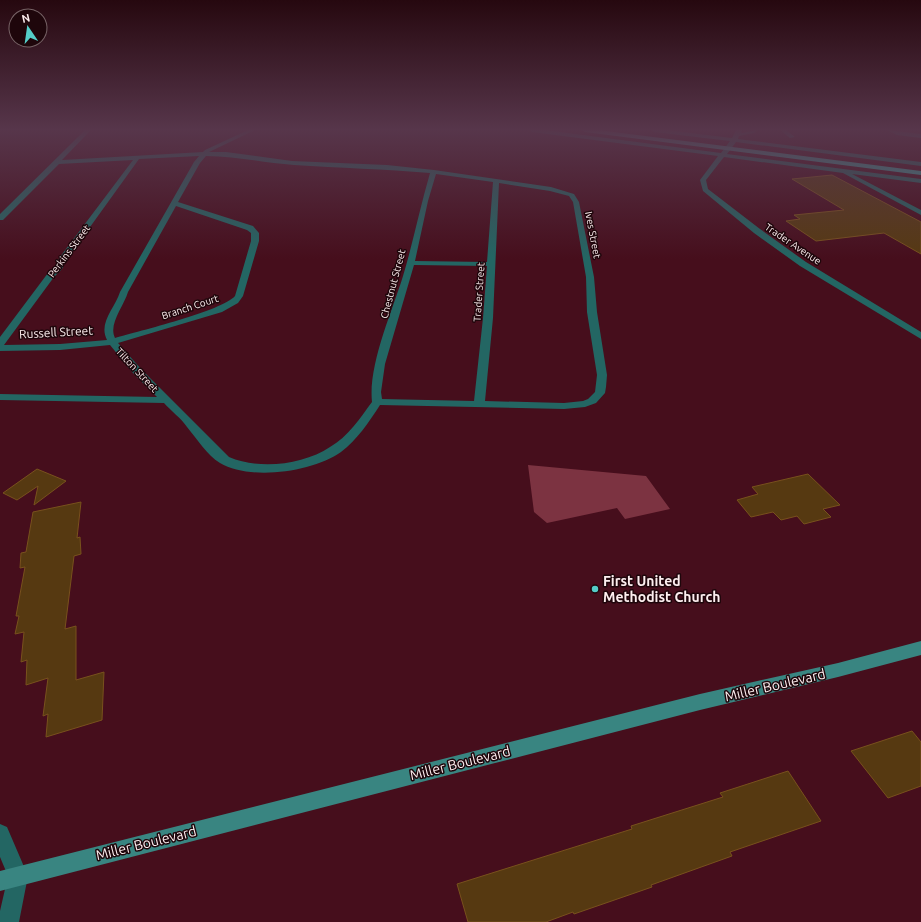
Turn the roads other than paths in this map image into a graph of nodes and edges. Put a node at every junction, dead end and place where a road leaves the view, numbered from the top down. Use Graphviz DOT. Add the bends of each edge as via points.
graph roads {
  1 [pos="47,173"];
  2 [pos="126,173"];
  3 [pos="191,173"];
  4 [pos="434,173"];
  5 [pos="442,173"];
  6 [pos="706,173"];
  7 [pos="846,173"];
  8 [pos="862,173"];
  9 [pos="496,180"];
  10 [pos="921,181"];
  11 [pos="174,203"];
  12 [pos="921,213"];
  13 [pos="0,218"];
  14 [pos="410,263"];
  15 [pos="492,264"];
  16 [pos="921,336"];
  17 [pos="112,342"];
  18 [pos="0,344"];
  19 [pos="0,348"];
  20 [pos="0,397"];
  21 [pos="166,400"];
  22 [pos="377,402"];
  23 [pos="479,405"];
  24 [pos="921,648"];
  25 [pos="0,834"];
  26 [pos="9,878"];
  27 [pos="8,922"];
  1 -- 13 [label="street"];
  2 -- 18 [label="street, Perkins Street"];
  3 -- 11 [label="street, Tilton Street"];
  4 -- 14 [label="street, Chestnut Street"];
  5 -- 9 [label="street, Ives Street"];
  6 -- 16 [label="street, Trader Avenue" via="703,180 705,190 757,231 803,264"];
  7 -- 12 [label="street"];
  8 -- 10 [label="street"];
  9 -- 15 [label="street, Trader Street"];
  9 -- 23 [label="street, Ives Street" via="560,191 575,198 590,277 592,312 602,376 597,398 585,404"];
  11 -- 17 [label="street, Tilton Street" via="109,322 109,336"];
  11 -- 17 [label="street, Branch Court" via="254,230 255,240 241,291 234,301 220,310"];
  14 -- 15 [label="street"];
  14 -- 22 [label="street, Chestnut Street" via="380,364"];
  15 -- 23 [label="street, Trader Street"];
  17 -- 19 [label="street, Russell Street" via="82,346"];
  17 -- 21 [label="street, Tilton Street" via="137,372"];
  20 -- 21 [label="street"];
  21 -- 22 [label="street, Tilton Street" via="226,461 250,468 297,465 322,457 348,439"];
  22 -- 23 [label="street, Ives Street"];
  24 -- 26 [label="street, Miller Boulevard"];
  25 -- 26 [label="street"];
  26 -- 27 [label="street"];
}
